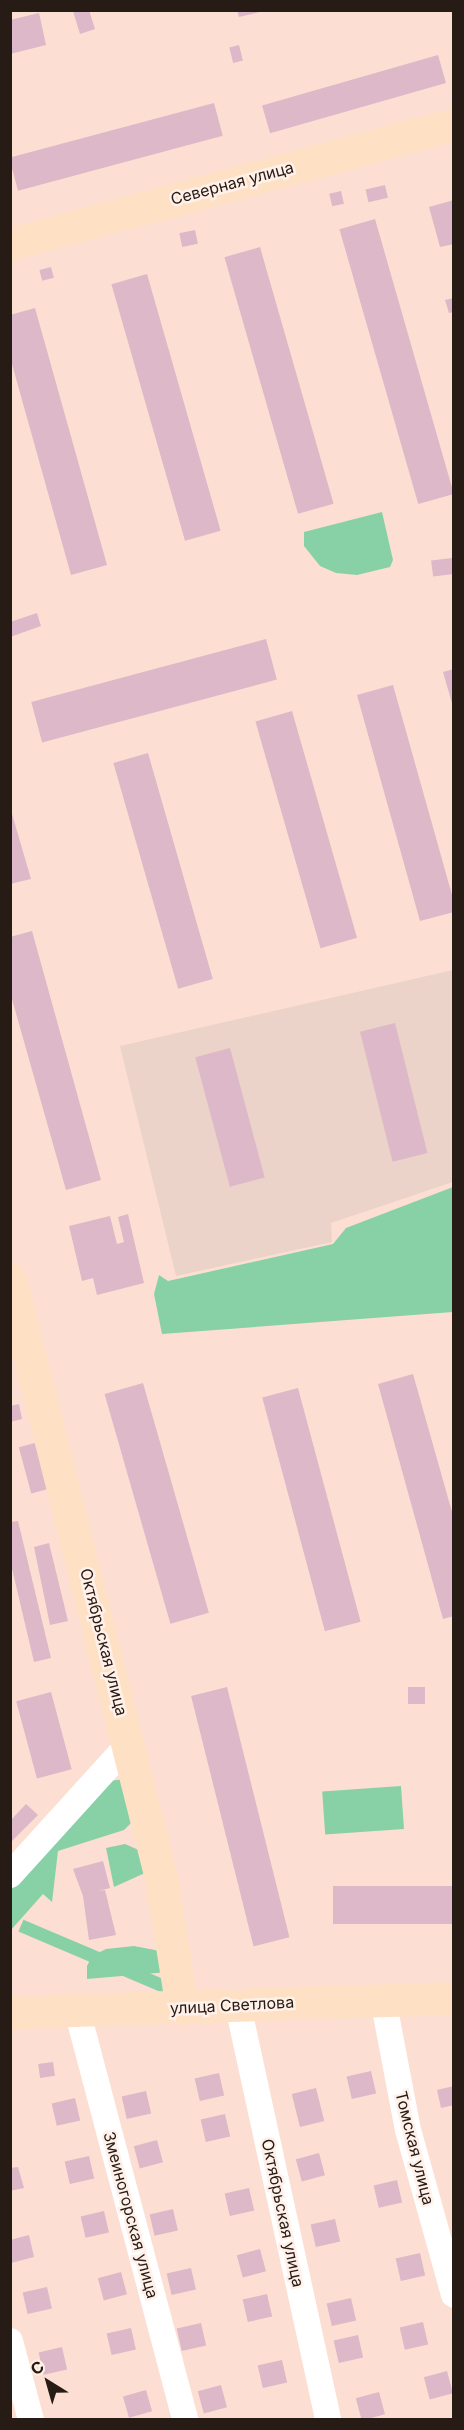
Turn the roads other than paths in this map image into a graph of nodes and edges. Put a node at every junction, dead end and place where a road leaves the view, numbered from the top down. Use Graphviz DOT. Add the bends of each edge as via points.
graph roads {
  1 [pos="453,124"];
  2 [pos="10,244"];
  3 [pos="10,1279"];
  4 [pos="128,1745"];
  5 [pos="10,1875"];
  6 [pos="453,1998"];
  7 [pos="383,1999"];
  8 [pos="238,2006"];
  9 [pos="182,2008"];
  10 [pos="76,2010"];
  11 [pos="10,2012"];
  12 [pos="453,2295"];
  13 [pos="10,2341"];
  14 [pos="31,2420"];
  15 [pos="185,2420"];
  16 [pos="328,2420"];
  1 -- 2 [label="main road, Северная улица"];
  3 -- 4 [label="main road, Октябрьская улица"];
  4 -- 5 [label="street"];
  4 -- 9 [label="main road, Октябрьская улица" via="163,1884"];
  6 -- 7 [label="main road, улица Светлова"];
  7 -- 8 [label="main road, улица Светлова"];
  7 -- 12 [label="street, Томская улица" via="408,2130"];
  8 -- 9 [label="main road, улица Светлова"];
  8 -- 16 [label="street, Октябрьская улица"];
  9 -- 10 [label="main road, улица Светлова"];
  10 -- 11 [label="main road, улица Светлова"];
  10 -- 15 [label="street, Змеиногорская улица"];
  13 -- 14 [label="street"];
}
